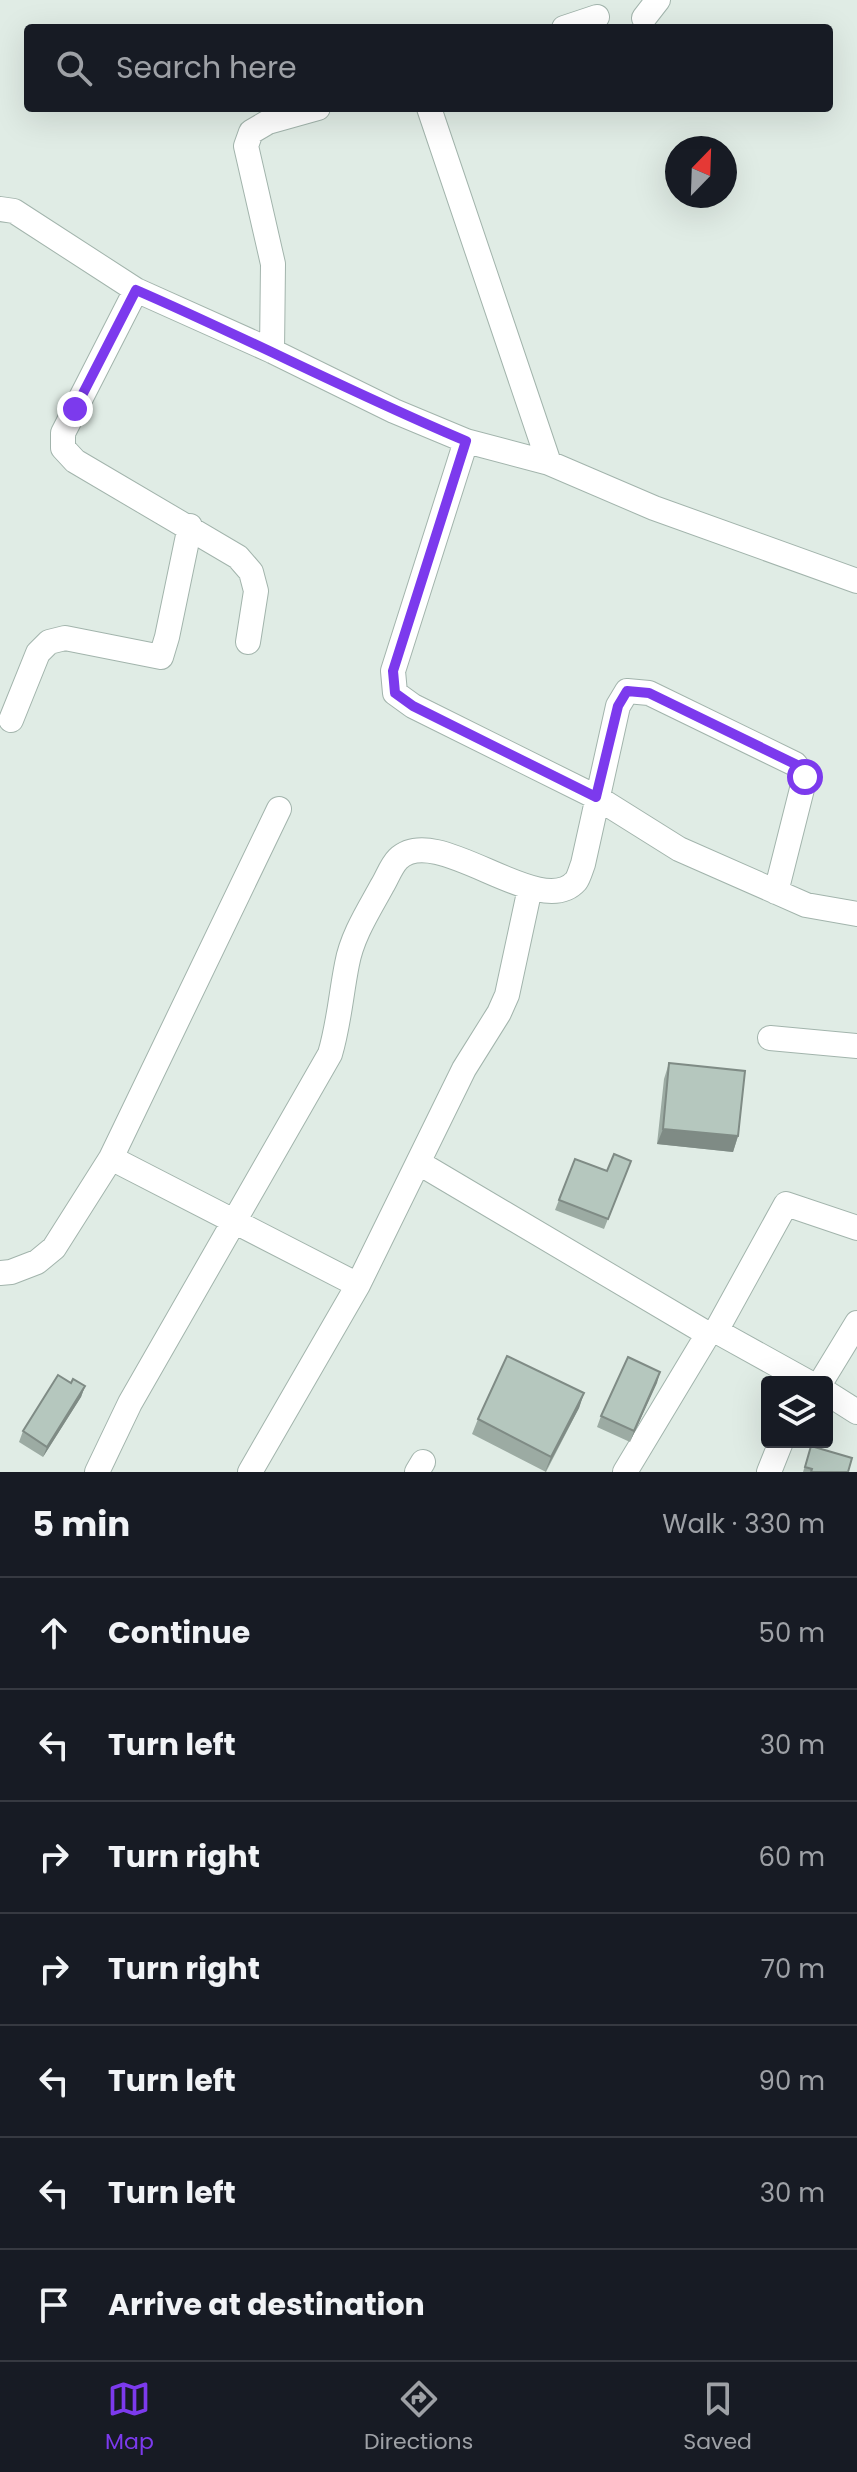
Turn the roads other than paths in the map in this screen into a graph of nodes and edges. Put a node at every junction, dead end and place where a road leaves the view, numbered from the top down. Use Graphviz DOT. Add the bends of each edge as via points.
graph roads {
  1 [pos="597,17"];
  2 [pos="576,24"];
  3 [pos="304,112"];
  4 [pos="430,112"];
  5 [pos="0,209"];
  6 [pos="136,290"];
  7 [pos="272,351"];
  8 [pos="466,441"];
  9 [pos="549,463"];
  10 [pos="190,526"];
  11 [pos="857,581"];
  12 [pos="248,642"];
  13 [pos="11,720"];
  14 [pos="596,797"];
  15 [pos="279,809"];
  16 [pos="530,888"];
  17 [pos="776,892"];
  18 [pos="857,914"];
  19 [pos="770,1038"];
  20 [pos="857,1046"];
  21 [pos="111,1158"];
  22 [pos="419,1163"];
  23 [pos="234,1222"];
  24 [pos="857,1228"];
  25 [pos="0,1273"];
  26 [pos="358,1285"];
  27 [pos="857,1323"];
  28 [pos="712,1332"];
  29 [pos="796,1376"];
  30 [pos="825,1376"];
  31 [pos="833,1397"];
  32 [pos="857,1412"];
  33 [pos="779,1448"];
  34 [pos="97,1472"];
  35 [pos="250,1472"];
  36 [pos="625,1472"];
  37 [pos="769,1472"];
  1 -- 2 [label="street"];
  3 -- 7 [label="street" via="251,132 246,146 273,264"];
  4 -- 9 [label="street"];
  5 -- 6 [label="street" via="14,211"];
  6 -- 7 [label="street"];
  6 -- 10 [label="street" via="63,433 63,448 75,461"];
  7 -- 8 [label="street"];
  8 -- 9 [label="street"];
  8 -- 14 [label="street" via="393,671 395,693"];
  9 -- 11 [label="street" via="654,508"];
  10 -- 12 [label="street" via="238,557 251,572 256,591"];
  10 -- 13 [label="street" via="161,657 65,638 49,642 38,653"];
  14 -- 16 [label="street" via="576,882 559,890"];
  14 -- 17 [label="street" via="679,849"];
  14 -- 17 [label="street" via="618,706 627,691 649,693 795,764 805,777 804,788"];
  15 -- 21 [label="street"];
  16 -- 22 [label="street" via="507,995"];
  16 -- 23 [label="street" via="443,854 418,850 398,859 347,961 330,1054"];
  17 -- 18 [label="street" via="806,905"];
  19 -- 20 [label="street"];
  21 -- 23 [label="street"];
  21 -- 25 [label="street" via="54,1248 37,1262"];
  22 -- 26 [label="street"];
  22 -- 28 [label="street"];
  23 -- 26 [label="street"];
  23 -- 34 [label="street" via="130,1403"];
  24 -- 28 [label="street" via="786,1204"];
  26 -- 35 [label="street"];
  27 -- 30 [label="street"];
  28 -- 29 [label="street"];
  28 -- 36 [label="street"];
  31 -- 32 [label="street"];
  33 -- 37 [label="street"];
}
